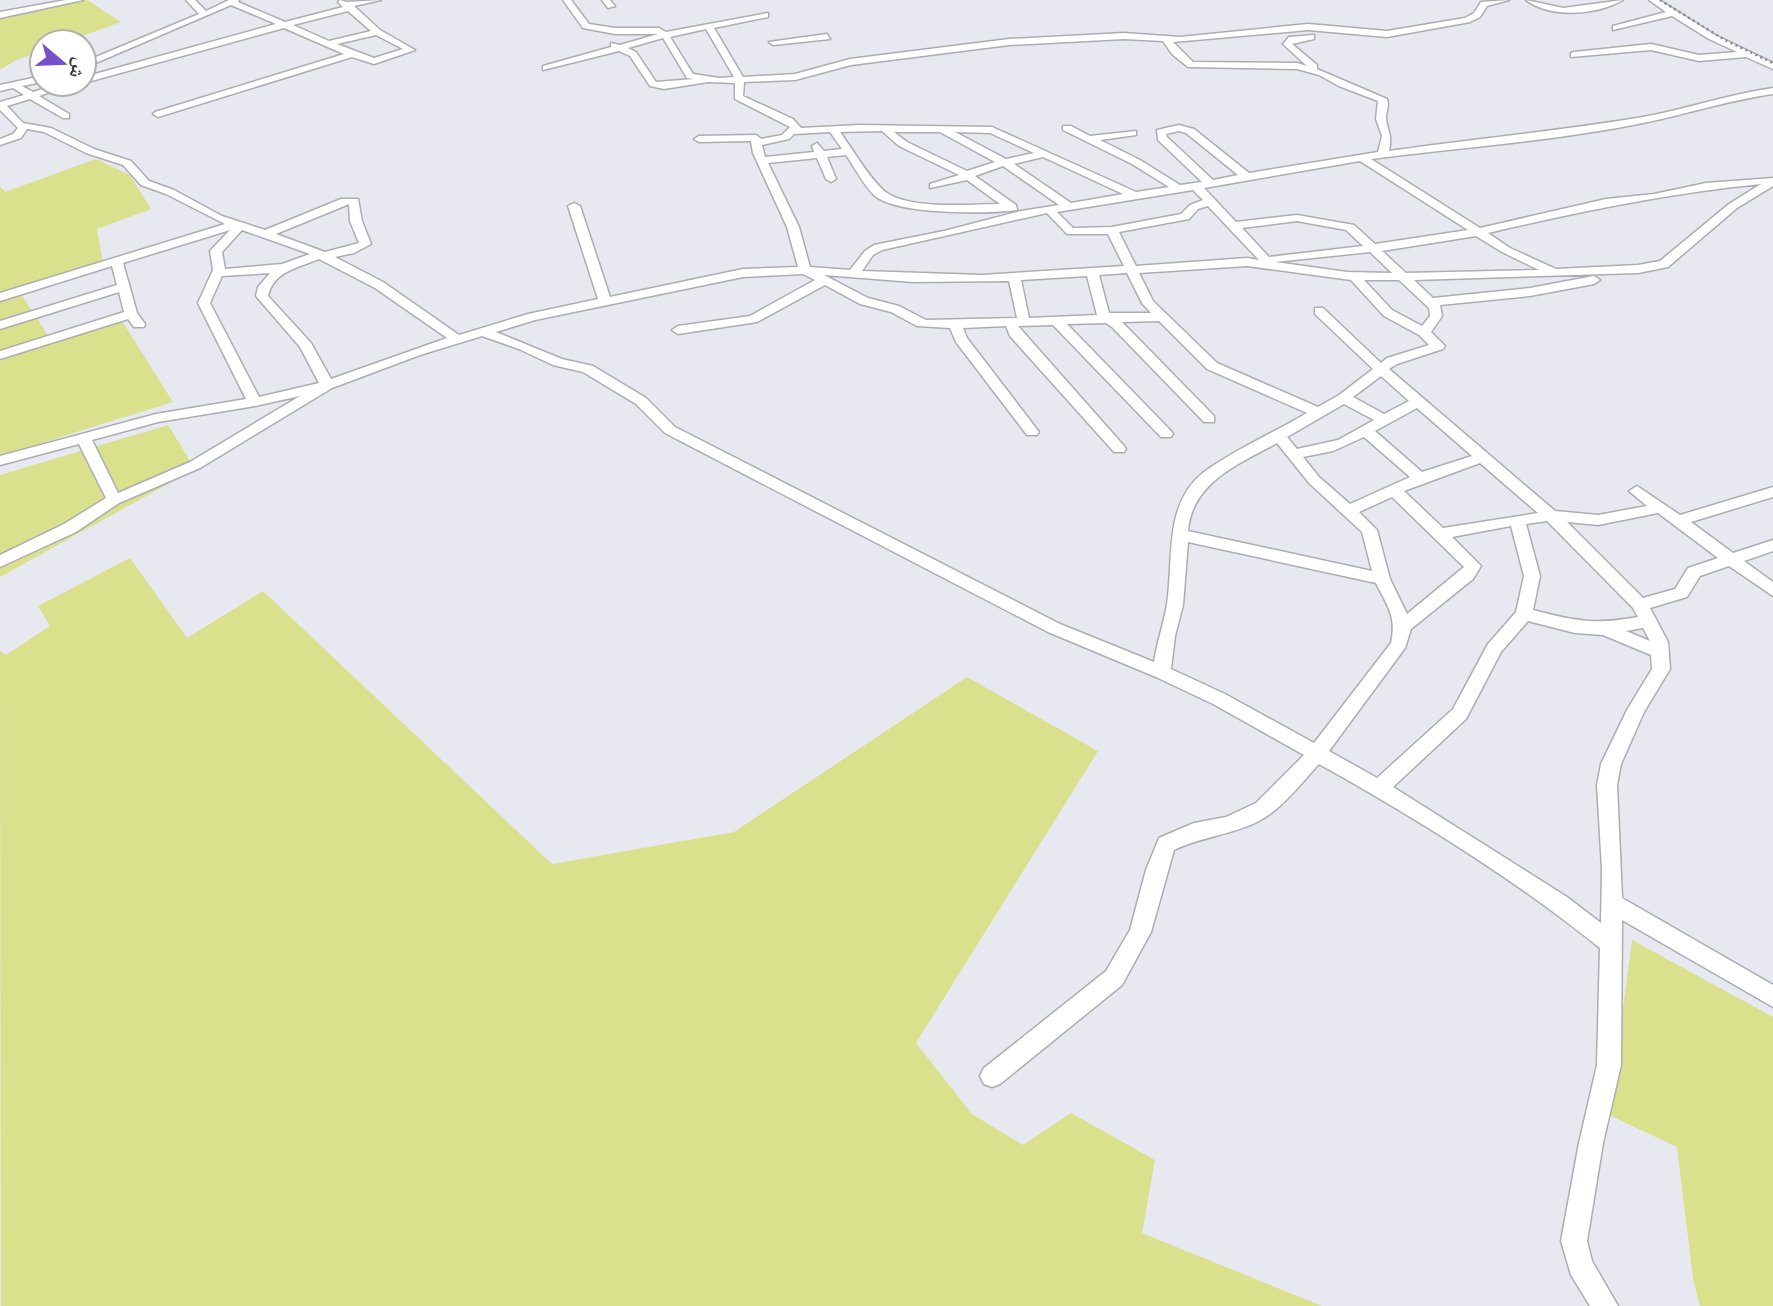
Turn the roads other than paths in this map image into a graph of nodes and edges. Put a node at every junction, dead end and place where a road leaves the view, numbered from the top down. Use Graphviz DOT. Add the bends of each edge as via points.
graph roads {
  1 [pos="79,0"];
  2 [pos="190,0"];
  3 [pos="377,0"];
  4 [pos="567,0"];
  5 [pos="1505,0"];
  6 [pos="1530,0"];
  7 [pos="1619,0"];
  8 [pos="1653,0"];
  9 [pos="233,1"];
  10 [pos="346,5"];
  11 [pos="1672,13"];
  12 [pos="0,15"];
  13 [pos="765,15"];
  14 [pos="204,20"];
  15 [pos="736,20"];
  16 [pos="285,25"];
  17 [pos="586,26"];
  18 [pos="708,26"];
  19 [pos="215,28"];
  20 [pos="1616,28"];
  21 [pos="755,29"];
  22 [pos="376,32"];
  23 [pos="1377,33"];
  24 [pos="665,34"];
  25 [pos="237,37"];
  26 [pos="827,37"];
  27 [pos="1166,39"];
  28 [pos="773,42"];
  29 [pos="327,44"];
  30 [pos="621,47"];
  31 [pos="352,54"];
  32 [pos="1747,54"];
  33 [pos="1574,55"];
  34 [pos="98,59"];
  35 [pos="1773,66"];
  36 [pos="546,68"];
  37 [pos="1322,73"];
  38 [pos="98,76"];
  39 [pos="715,80"];
  40 [pos="740,80"];
  41 [pos="28,82"];
  42 [pos="14,85"];
  43 [pos="0,88"];
  44 [pos="1773,91"];
  45 [pos="28,95"];
  46 [pos="28,96"];
  47 [pos="33,98"];
  48 [pos="0,105"];
  49 [pos="158,114"];
  50 [pos="66,116"];
  51 [pos="24,127"];
  52 [pos="1067,128"];
  53 [pos="885,129"];
  54 [pos="834,130"];
  55 [pos="943,130"];
  56 [pos="794,131"];
  57 [pos="808,131"];
  58 [pos="1132,133"];
  59 [pos="699,139"];
  60 [pos="1088,139"];
  61 [pos="0,142"];
  62 [pos="759,143"];
  63 [pos="847,152"];
  64 [pos="823,154"];
  65 [pos="1045,154"];
  66 [pos="1383,155"];
  67 [pos="1362,158"];
  68 [pos="763,160"];
  69 [pos="1007,164"];
  70 [pos="968,176"];
  71 [pos="1248,177"];
  72 [pos="831,179"];
  73 [pos="1773,180"];
  74 [pos="1211,184"];
  75 [pos="934,186"];
  76 [pos="1196,186"];
  77 [pos="1179,189"];
  78 [pos="1133,195"];
  79 [pos="1209,202"];
  80 [pos="574,206"];
  81 [pos="1069,206"];
  82 [pos="1050,210"];
  83 [pos="1016,211"];
  84 [pos="237,226"];
  85 [pos="1232,226"];
  86 [pos="1112,230"];
  87 [pos="1478,232"];
  88 [pos="265,234"];
  89 [pos="1373,247"];
  90 [pos="1307,254"];
  91 [pos="322,255"];
  92 [pos="117,261"];
  93 [pos="1267,261"];
  94 [pos="1132,269"];
  95 [pos="1638,269"];
  96 [pos="805,270"];
  97 [pos="279,271"];
  98 [pos="1092,271"];
  99 [pos="218,273"];
  100 [pos="853,273"];
  101 [pos="1555,273"];
  102 [pos="1324,274"];
  103 [pos="1353,275"];
  104 [pos="1014,276"];
  105 [pos="1401,276"];
  106 [pos="823,281"];
  107 [pos="124,287"];
  108 [pos="1336,287"];
  109 [pos="0,298"];
  110 [pos="605,302"];
  111 [pos="1431,302"];
  112 [pos="1319,311"];
  113 [pos="1160,317"];
  114 [pos="1110,320"];
  115 [pos="1058,322"];
  116 [pos="1018,323"];
  117 [pos="0,325"];
  118 [pos="956,326"];
  119 [pos="678,330"];
  120 [pos="483,332"];
  121 [pos="1424,332"];
  122 [pos="456,339"];
  123 [pos="0,355"];
  124 [pos="1381,369"];
  125 [pos="327,385"];
  126 [pos="1344,398"];
  127 [pos="256,402"];
  128 [pos="1418,402"];
  129 [pos="1319,413"];
  130 [pos="1209,419"];
  131 [pos="1386,421"];
  132 [pos="1032,432"];
  133 [pos="1367,432"];
  134 [pos="1166,434"];
  135 [pos="1279,436"];
  136 [pos="84,438"];
  137 [pos="1119,449"];
  138 [pos="1293,454"];
  139 [pos="1483,457"];
  140 [pos="0,461"];
  141 [pos="1420,478"];
  142 [pos="1394,490"];
  143 [pos="1637,491"];
  144 [pos="1773,492"];
  145 [pos="114,500"];
  146 [pos="1660,508"];
  147 [pos="1350,510"];
  148 [pos="1550,516"];
  149 [pos="1517,520"];
  150 [pos="1678,521"];
  151 [pos="1441,534"];
  152 [pos="1181,536"];
  153 [pos="1773,545"];
  154 [pos="1731,559"];
  155 [pos="0,562"];
  156 [pos="1381,579"];
  157 [pos="1773,590"];
  158 [pos="1640,605"];
  159 [pos="1524,614"];
  160 [pos="1648,621"];
  161 [pos="1403,626"];
  162 [pos="1605,629"];
  163 [pos="1660,652"];
  164 [pos="1162,672"];
  165 [pos="1317,754"];
  166 [pos="1378,788"];
  167 [pos="1610,902"];
  168 [pos="1609,942"];
  169 [pos="1773,997"];
  170 [pos="992,1076"];
  171 [pos="1605,1306"];
  1 -- 12 [label="street"];
  2 -- 14 [label="street"];
  3 -- 10 [label="street"];
  4 -- 17 [label="street"];
  5 -- 23 [label="street" via="1484,4 1467,20"];
  6 -- 7 [label="street" via="1572,12"];
  8 -- 11 [label="street"];
  9 -- 14 [label="street"];
  9 -- 16 [label="street"];
  10 -- 16 [label="street"];
  10 -- 22 [label="street"];
  11 -- 20 [label="street"];
  11 -- 32 [label="street"];
  13 -- 15 [label="street"];
  14 -- 34 [label="street" via="193,20"];
  15 -- 18 [label="street"];
  15 -- 21 [label="street"];
  16 -- 25 [label="street"];
  16 -- 29 [label="street"];
  17 -- 24 [label="street"];
  17 -- 30 [label="street" via="593,36"];
  18 -- 24 [label="street"];
  18 -- 40 [label="street"];
  19 -- 25 [label="street"];
  22 -- 29 [label="street"];
  22 -- 31 [label="street" via="411,50 371,62"];
  23 -- 27 [label="street" via="1308,27"];
  23 -- 37 [label="street" via="1288,40 1290,49"];
  24 -- 30 [label="street"];
  24 -- 39 [label="street" via="690,76"];
  25 -- 38 [label="street"];
  26 -- 28 [label="street"];
  27 -- 37 [label="street" via="1191,65 1285,65"];
  27 -- 40 [label="street" via="1116,36 987,44 850,62 796,77"];
  29 -- 31 [label="street"];
  30 -- 36 [label="street"];
  30 -- 39 [label="street" via="632,54 655,85"];
  31 -- 49 [label="street"];
  32 -- 33 [label="street" via="1697,58 1651,47"];
  32 -- 35 [label="street"];
  37 -- 66 [label="street" via="1384,100 1381,119 1387,136"];
  39 -- 40 [label="street"];
  40 -- 56 [label="street" via="738,97 794,124"];
  41 -- 42 [label="street"];
  42 -- 43 [label="street"];
  42 -- 45 [label="street"];
  44 -- 66 [label="street" via="1551,135"];
  46 -- 48 [label="street"];
  47 -- 50 [label="street"];
  48 -- 51 [label="street"];
  51 -- 61 [label="street" via="17,136"];
  51 -- 84 [label="street" via="47,130 127,163 145,183"];
  52 -- 60 [label="street"];
  53 -- 54 [label="street"];
  53 -- 55 [label="street"];
  53 -- 70 [label="street" via="903,144"];
  54 -- 57 [label="street"];
  54 -- 63 [label="street"];
  55 -- 65 [label="street" via="992,130"];
  55 -- 69 [label="street"];
  56 -- 57 [label="street"];
  56 -- 62 [label="street"];
  57 -- 64 [label="street"];
  58 -- 60 [label="street"];
  59 -- 62 [label="street" via="748,136"];
  60 -- 77 [label="street"];
  62 -- 68 [label="street" via="757,150"];
  63 -- 64 [label="street"];
  63 -- 83 [label="street" via="879,193 894,201"];
  64 -- 68 [label="street"];
  64 -- 72 [label="street"];
  65 -- 69 [label="street"];
  65 -- 78 [label="street"];
  66 -- 67 [label="street"];
  67 -- 71 [label="street"];
  67 -- 87 [label="street"];
  68 -- 96 [label="street" via="793,227"];
  69 -- 70 [label="street" via="981,168"];
  69 -- 81 [label="street"];
  70 -- 75 [label="street"];
  70 -- 83 [label="street"];
  71 -- 74 [label="street"];
  71 -- 74 [label="street" via="1190,131 1161,132"];
  73 -- 87 [label="street" via="1606,202"];
  73 -- 95 [label="street" via="1733,206 1664,264"];
  74 -- 76 [label="street"];
  76 -- 77 [label="street"];
  76 -- 79 [label="street"];
  77 -- 78 [label="street"];
  78 -- 81 [label="street"];
  79 -- 85 [label="street"];
  79 -- 86 [label="street" via="1185,216"];
  80 -- 110 [label="street"];
  81 -- 82 [label="street"];
  82 -- 83 [label="street"];
  82 -- 86 [label="street" via="1071,232"];
  83 -- 100 [label="street" via="945,234 878,247"];
  84 -- 88 [label="street"];
  84 -- 92 [label="street"];
  84 -- 99 [label="street" via="216,251"];
  85 -- 89 [label="street" via="1304,218 1350,227"];
  85 -- 93 [label="street"];
  86 -- 94 [label="street"];
  87 -- 89 [label="street"];
  87 -- 101 [label="street"];
  88 -- 91 [label="street"];
  88 -- 91 [label="street" via="354,201 365,244"];
  89 -- 90 [label="street"];
  89 -- 105 [label="street"];
  90 -- 93 [label="street"];
  90 -- 102 [label="street"];
  91 -- 97 [label="street"];
  91 -- 122 [label="street" via="379,285"];
  92 -- 107 [label="street"];
  92 -- 109 [label="street"];
  93 -- 94 [label="street"];
  93 -- 102 [label="street"];
  94 -- 98 [label="street"];
  94 -- 113 [label="street"];
  95 -- 101 [label="street"];
  95 -- 111 [label="street" via="1530,292"];
  96 -- 100 [label="street"];
  96 -- 106 [label="street"];
  96 -- 110 [label="street" via="743,273"];
  97 -- 99 [label="street"];
  97 -- 125 [label="street" via="262,296 306,346"];
  98 -- 104 [label="street"];
  98 -- 114 [label="street" via="1103,315"];
  99 -- 127 [label="street" via="204,308"];
  100 -- 104 [label="street" via="955,279"];
  101 -- 105 [label="street"];
  102 -- 103 [label="street"];
  102 -- 108 [label="street"];
  103 -- 105 [label="street"];
  103 -- 121 [label="street" via="1388,313"];
  104 -- 116 [label="street"];
  105 -- 111 [label="street"];
  106 -- 118 [label="street" via="922,323"];
  106 -- 119 [label="street" via="753,319"];
  107 -- 117 [label="street"];
  107 -- 123 [label="street" via="135,319"];
  110 -- 120 [label="street"];
  111 -- 121 [label="street" via="1436,316"];
  112 -- 124 [label="street"];
  113 -- 114 [label="street"];
  113 -- 129 [label="street" via="1213,366"];
  114 -- 115 [label="street"];
  114 -- 130 [label="street"];
  115 -- 116 [label="street"];
  115 -- 134 [label="street"];
  116 -- 118 [label="street"];
  116 -- 137 [label="street" via="1016,333"];
  118 -- 132 [label="street" via="961,339"];
  120 -- 122 [label="street"];
  120 -- 164 [label="street" via="588,369 640,401 670,430 1054,628"];
  121 -- 124 [label="street" via="1437,348 1401,357"];
  122 -- 125 [label="street"];
  124 -- 126 [label="street"];
  124 -- 128 [label="street"];
  125 -- 127 [label="street"];
  125 -- 145 [label="street" via="195,465"];
  126 -- 129 [label="street"];
  126 -- 131 [label="street"];
  127 -- 136 [label="street" via="176,413"];
  128 -- 131 [label="street"];
  128 -- 139 [label="street"];
  129 -- 135 [label="street"];
  131 -- 133 [label="street"];
  133 -- 138 [label="street" via="1328,449"];
  133 -- 141 [label="street"];
  135 -- 138 [label="street"];
  135 -- 152 [label="street" via="1198,485 1184,510"];
  136 -- 140 [label="street"];
  136 -- 145 [label="street"];
  138 -- 147 [label="street" via="1314,480"];
  139 -- 141 [label="street"];
  139 -- 148 [label="street"];
  141 -- 142 [label="street"];
  142 -- 147 [label="street"];
  142 -- 151 [label="street"];
  143 -- 146 [label="street"];
  144 -- 150 [label="street"];
  145 -- 155 [label="street" via="70,528"];
  146 -- 148 [label="street" via="1598,520"];
  146 -- 150 [label="street"];
  147 -- 156 [label="street" via="1369,530"];
  148 -- 149 [label="street"];
  148 -- 158 [label="street"];
  149 -- 151 [label="street"];
  149 -- 159 [label="street" via="1532,576"];
  150 -- 154 [label="street"];
  151 -- 161 [label="street" via="1472,563 1472,569"];
  152 -- 156 [label="street"];
  152 -- 164 [label="street" via="1175,605"];
  153 -- 154 [label="street"];
  154 -- 157 [label="street"];
  154 -- 158 [label="street" via="1694,572 1681,593"];
  156 -- 161 [label="street"];
  158 -- 160 [label="street"];
  159 -- 162 [label="street"];
  159 -- 166 [label="street" via="1494,648 1460,715"];
  160 -- 162 [label="street"];
  160 -- 163 [label="street"];
  161 -- 165 [label="street" via="1393,656"];
  162 -- 163 [label="street"];
  163 -- 167 [label="street" via="1661,669 1611,764 1607,810"];
  164 -- 165 [label="street"];
  165 -- 166 [label="street"];
  165 -- 170 [label="street" via="1263,809 1229,825 1194,831 1166,844 1140,932 1114,978"];
  166 -- 168 [label="street" via="1560,903"];
  167 -- 168 [label="street"];
  167 -- 169 [label="street"];
  168 -- 171 [label="street" via="1609,1065 1574,1241 1580,1266"];
}
